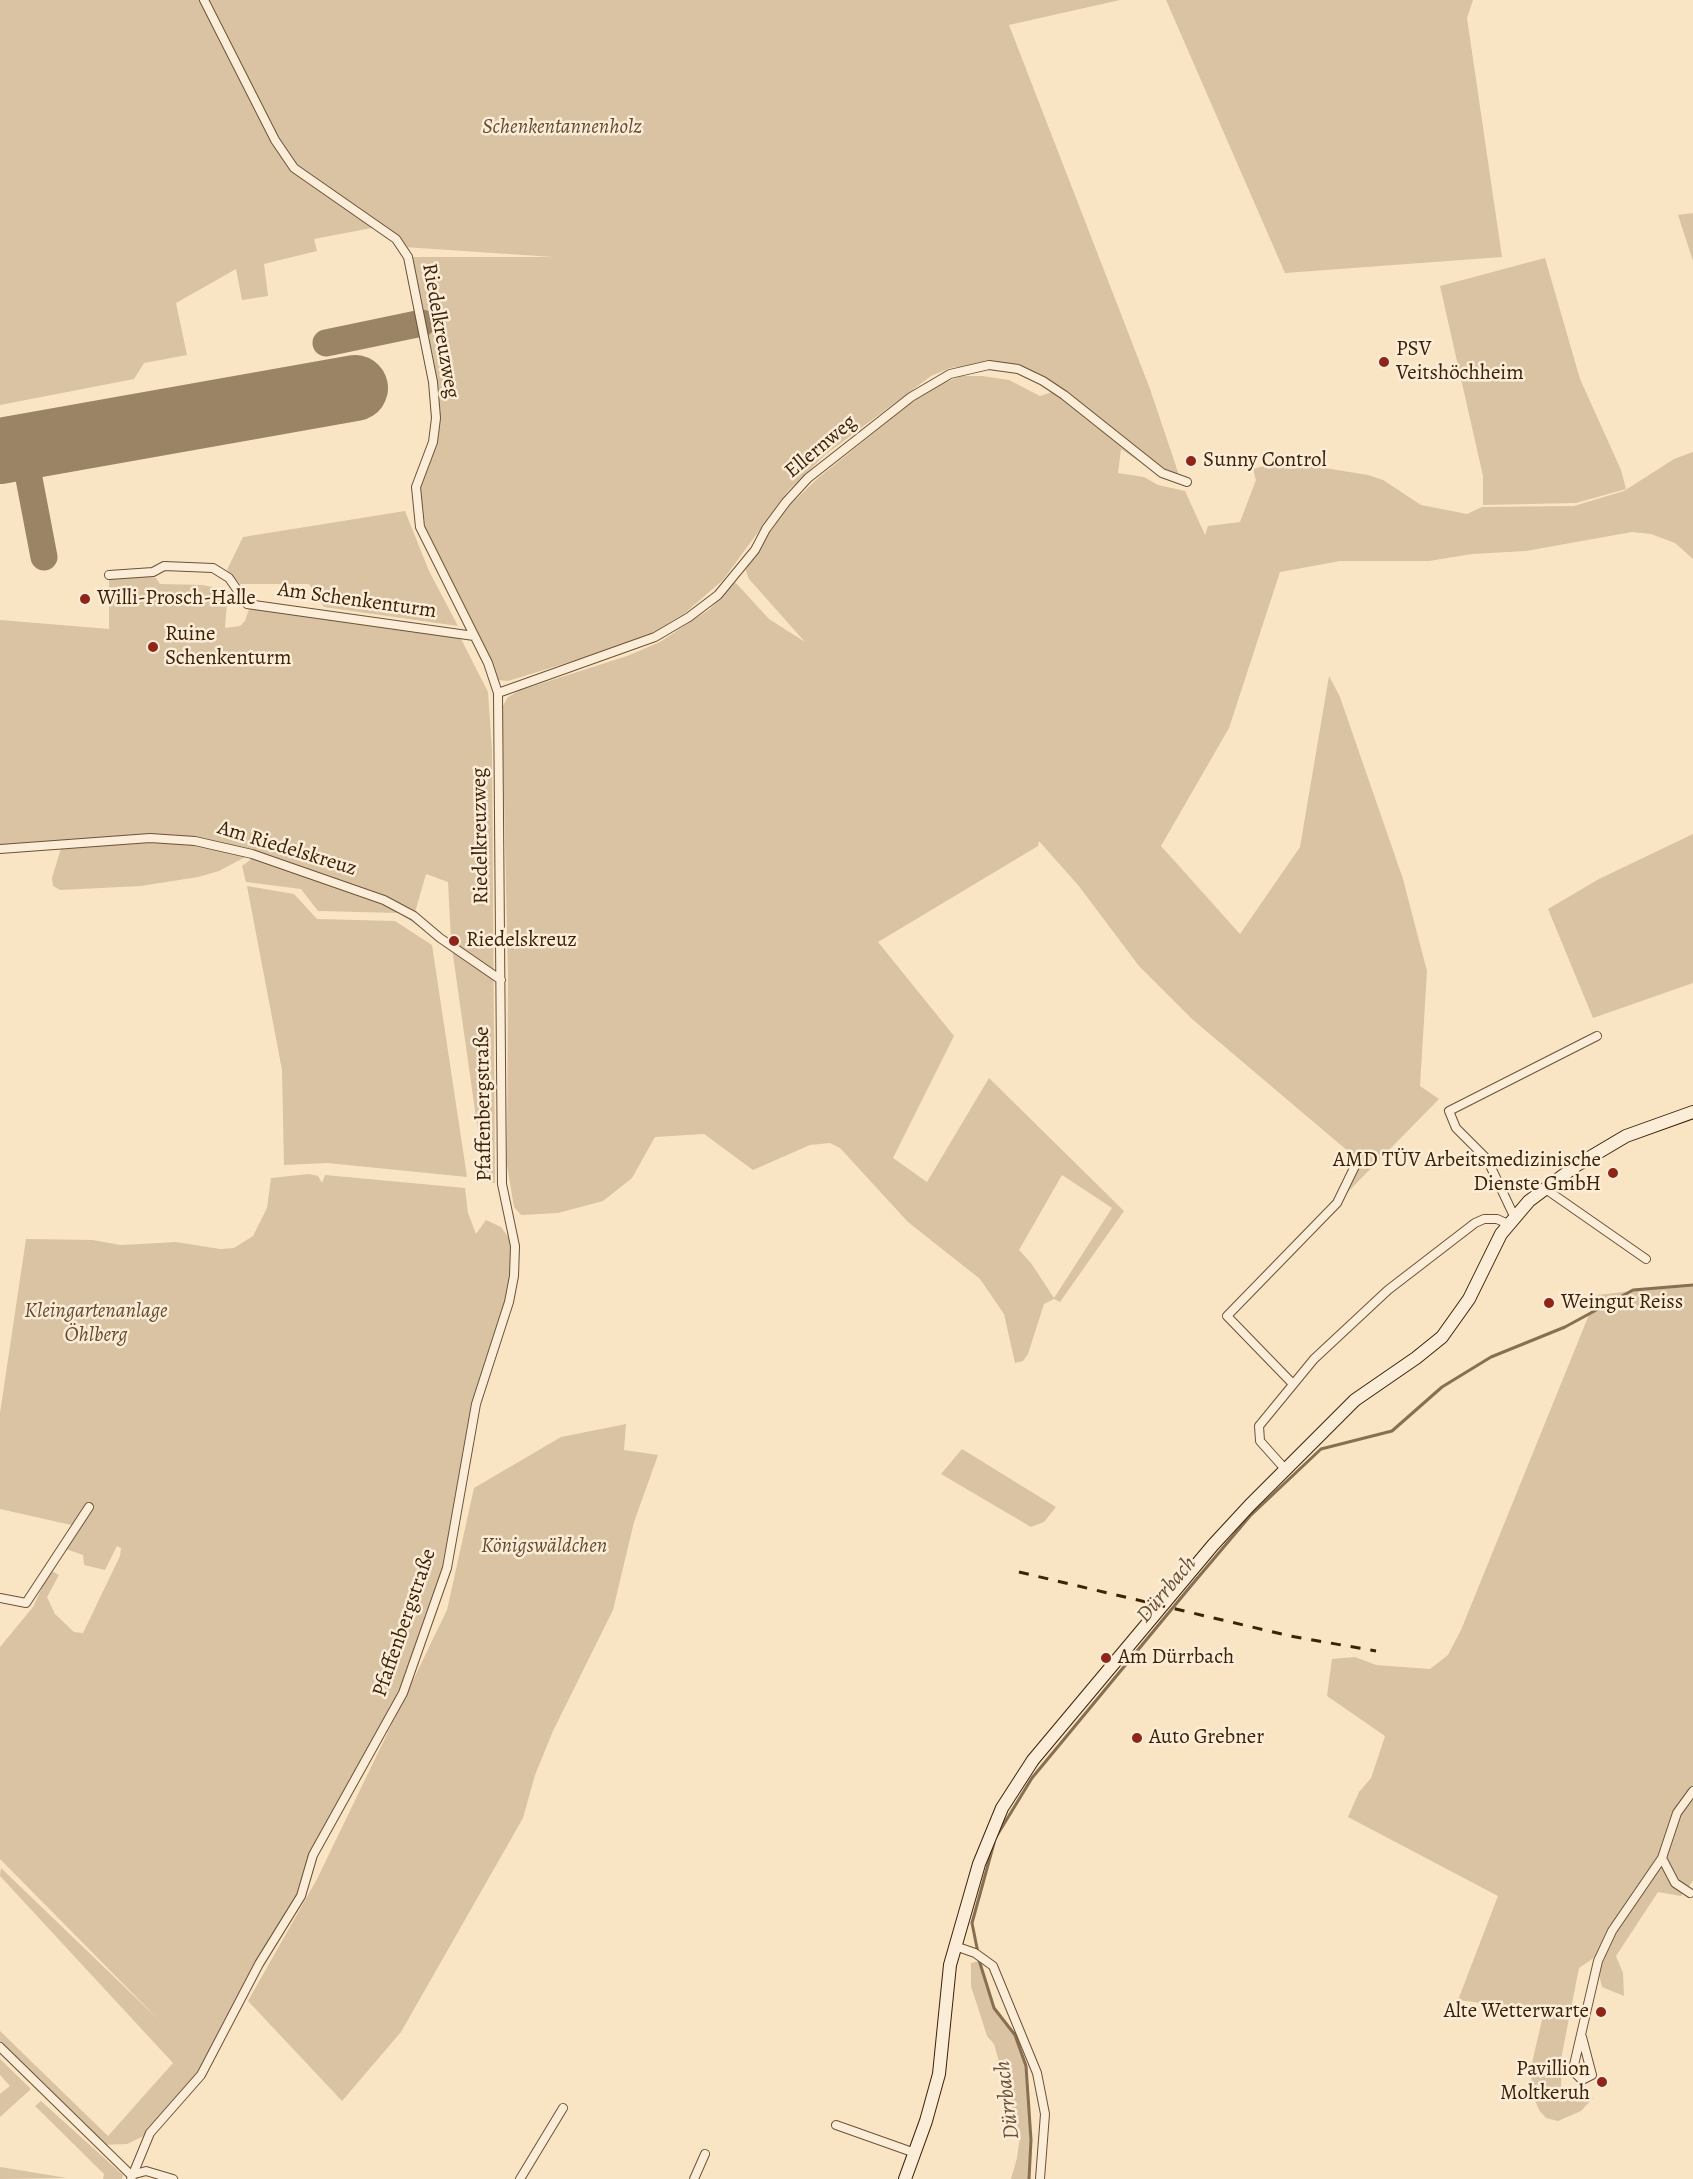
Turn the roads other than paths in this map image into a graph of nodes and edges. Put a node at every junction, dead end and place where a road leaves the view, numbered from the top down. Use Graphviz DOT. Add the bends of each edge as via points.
graph roads {
  1 [pos="204,0"];
  2 [pos="1187,482"];
  3 [pos="109,575"];
  4 [pos="474,636"];
  5 [pos="498,693"];
  6 [pos="0,849"];
  7 [pos="501,980"];
  8 [pos="1597,1036"];
  9 [pos="1693,1112"];
  10 [pos="1356,1164"];
  11 [pos="1544,1188"];
  12 [pos="1511,1220"];
  13 [pos="1647,1258"];
  14 [pos="1292,1383"];
  15 [pos="1286,1469"];
  16 [pos="90,1506"];
  17 [pos="0,1598"];
  18 [pos="1693,1791"];
  19 [pos="1662,1858"];
  20 [pos="1690,1893"];
  21 [pos="955,1946"];
  22 [pos="1582,2037"];
  23 [pos="0,2048"];
  24 [pos="563,2108"];
  25 [pos="836,2125"];
  26 [pos="915,2153"];
  27 [pos="705,2154"];
  28 [pos="131,2177"];
  29 [pos="173,2179"];
  30 [pos="520,2179"];
  31 [pos="694,2179"];
  32 [pos="905,2179"];
  33 [pos="1040,2179"];
  1 -- 4 [label="street, Riedelkreuzweg" via="230,56 294,168 396,239 408,257 433,382 436,418 433,442 416,487 420,526"];
  2 -- 5 [label="street, Ellernweg" via="1162,473 1043,381 1018,369 989,366 960,371 911,397 808,478 718,595 688,617 655,637"];
  3 -- 4 [label="street, Am Schenkenturm" via="153,572 164,566 213,568 229,578 248,604"];
  4 -- 5 [label="street, Riedelkreuzweg"];
  5 -- 7 [label="street, Riedelkreuzweg"];
  6 -- 7 [label="street, Am Riedelskreuz" via="150,838 195,841 252,854 384,900 414,916"];
  7 -- 28 [label="street, Pfaffenbergstraße" via="502,1184 515,1246 514,1276 476,1404 447,1568 403,1693 312,1855 301,1896 259,1965 201,2075 150,2133"];
  8 -- 12 [label="street" via="1449,1111 1456,1128 1487,1159"];
  9 -- 11 [label="street" via="1626,1136"];
  10 -- 14 [label="street" via="1337,1203 1227,1316"];
  11 -- 12 [label="street"];
  11 -- 13 [label="street"];
  12 -- 14 [label="street" via="1484,1219 1475,1223 1388,1290"];
  12 -- 15 [label="street" via="1469,1299 1442,1336 1355,1400"];
  14 -- 15 [label="street" via="1258,1432 1260,1442"];
  15 -- 21 [label="street" via="1213,1545 1014,1787 979,1864"];
  16 -- 17 [label="street" via="26,1603"];
  18 -- 19 [label="street" via="1677,1813"];
  19 -- 20 [label="street" via="1675,1883"];
  19 -- 22 [label="street" via="1612,1931 1598,1961"];
  21 -- 26 [label="street" via="945,1995 939,2074"];
  21 -- 33 [label="street" via="985,1958 993,1966 1042,2092 1044,2139"];
  23 -- 28 [label="street"];
  24 -- 30 [label="street"];
  25 -- 26 [label="street"];
  26 -- 32 [label="street"];
  27 -- 31 [label="street"];
  28 -- 29 [label="street" via="146,2171"];
}
